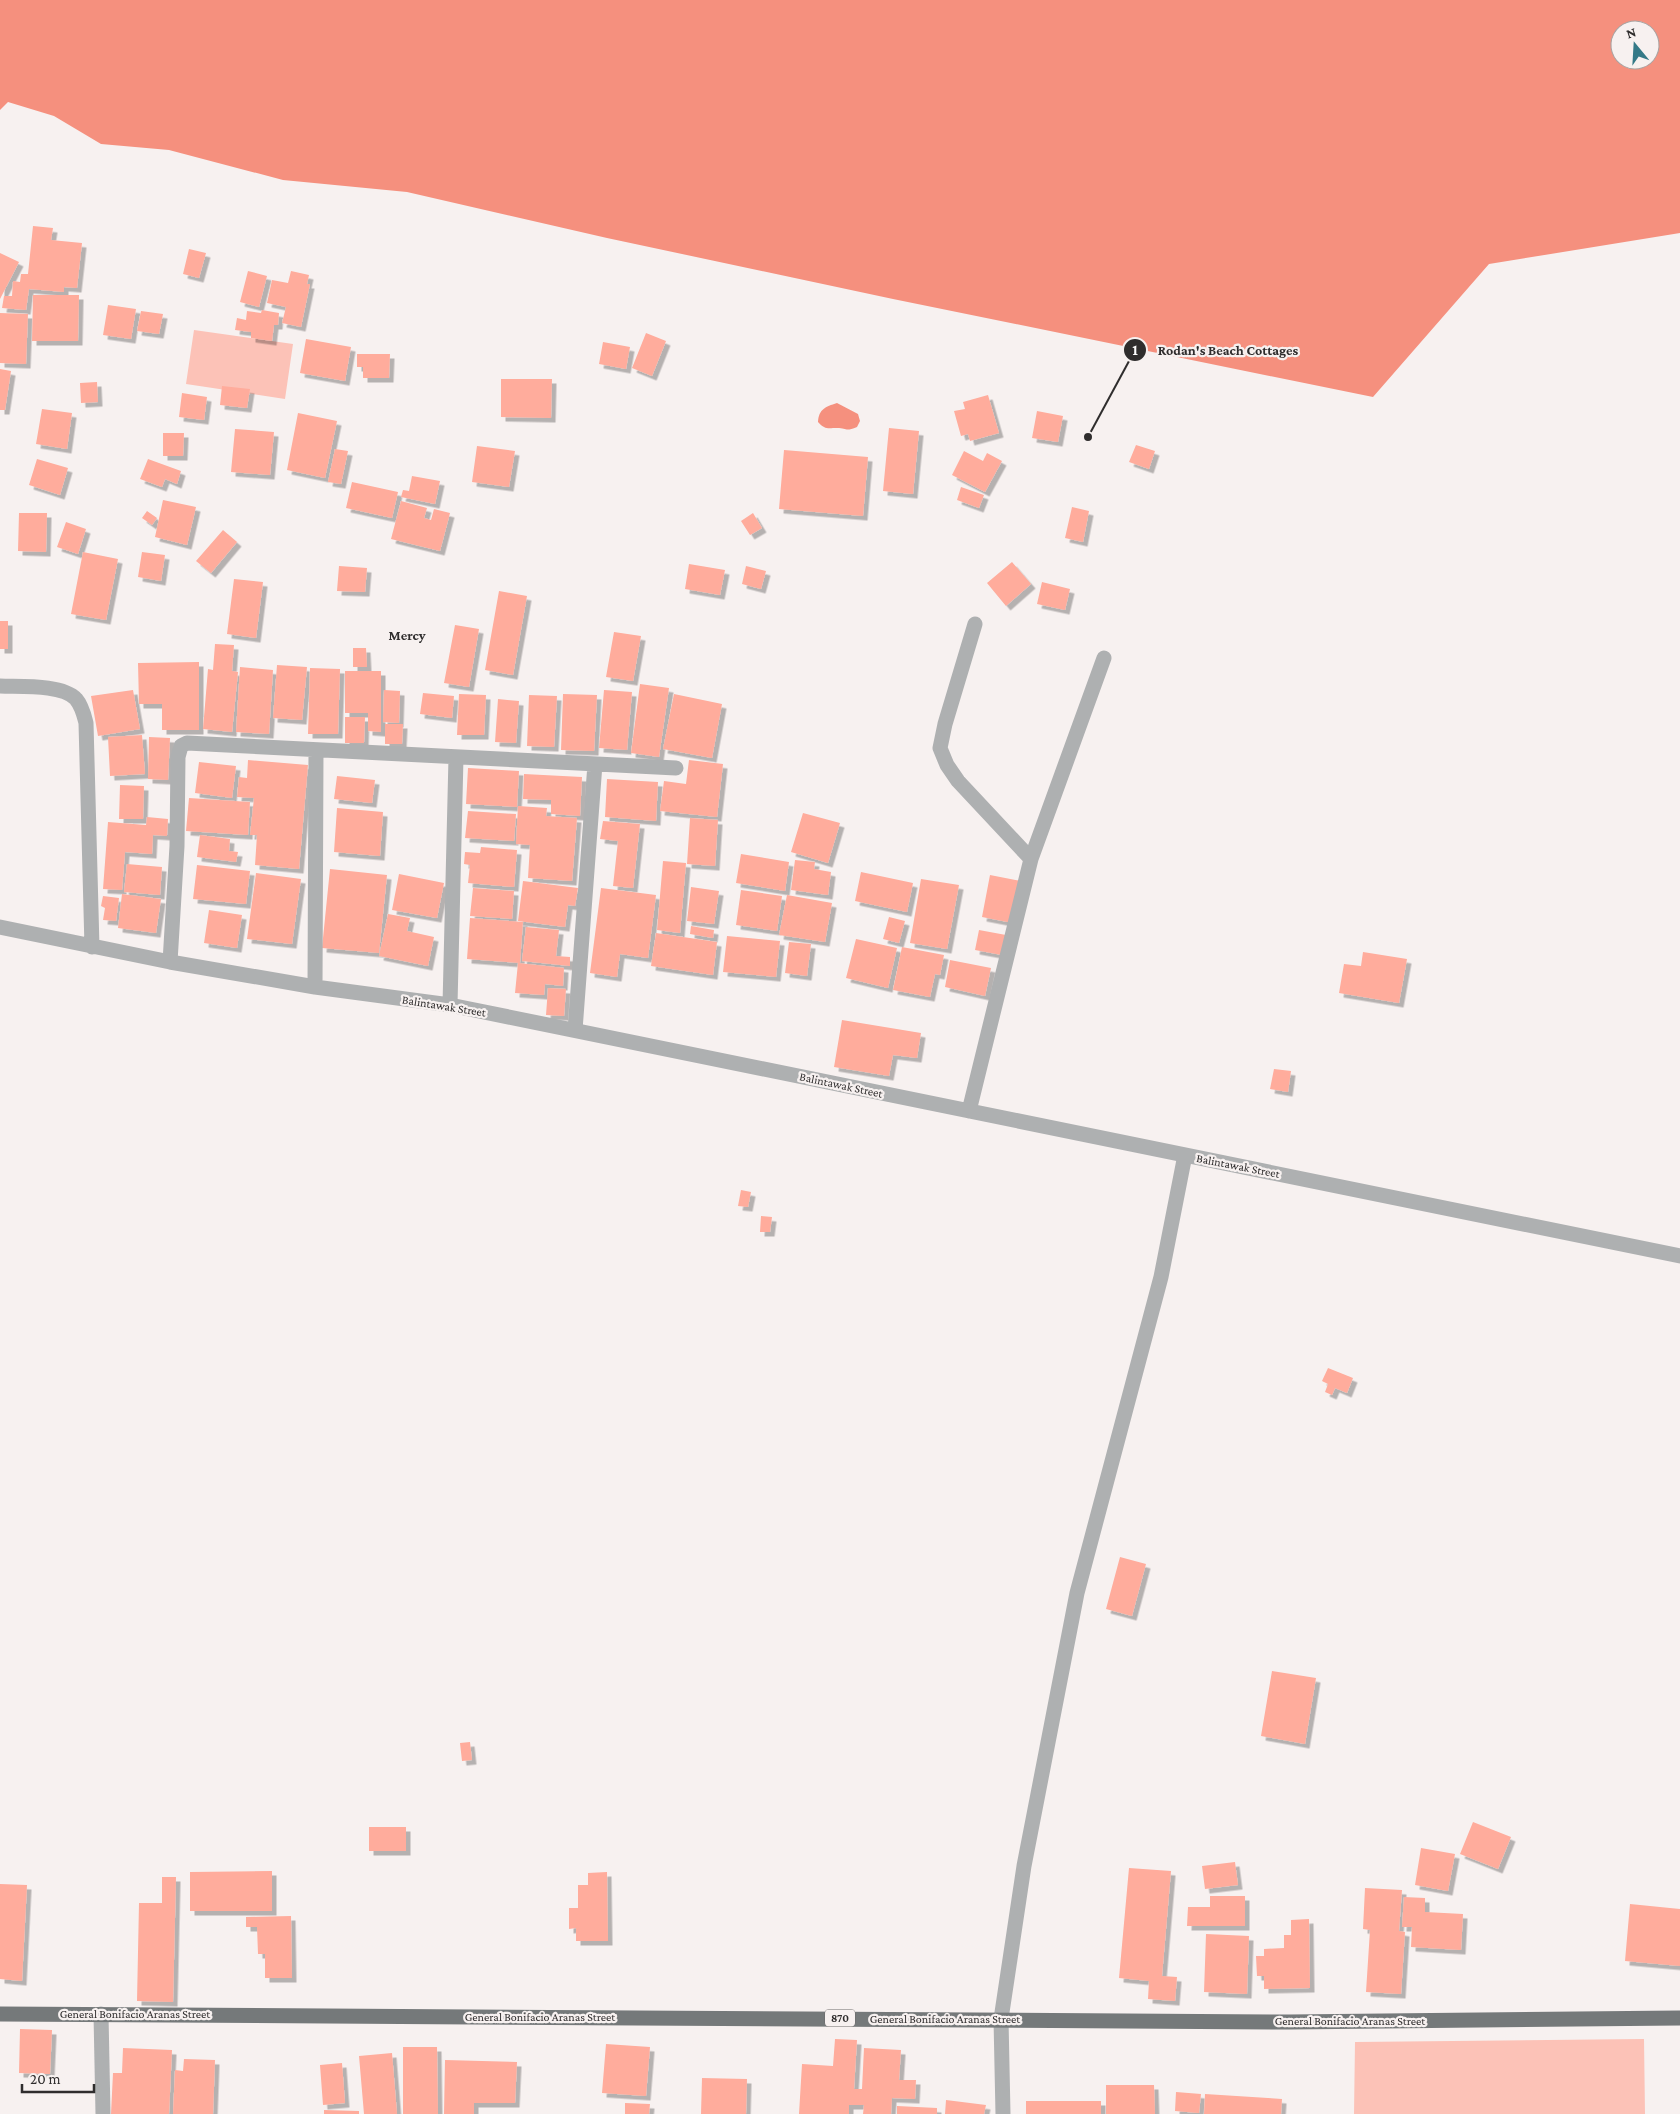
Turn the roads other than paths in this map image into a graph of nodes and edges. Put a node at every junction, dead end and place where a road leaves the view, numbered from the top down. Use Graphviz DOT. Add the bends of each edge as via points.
graph roads {
  1 [pos="975,624"];
  2 [pos="1104,658"];
  3 [pos="0,686"];
  4 [pos="316,750"];
  5 [pos="456,757"];
  6 [pos="595,764"];
  7 [pos="676,768"];
  8 [pos="1031,859"];
  9 [pos="0,927"];
  10 [pos="92,946"];
  11 [pos="170,962"];
  12 [pos="315,987"];
  13 [pos="450,1005"];
  14 [pos="575,1030"];
  15 [pos="969,1111"];
  16 [pos="1185,1155"];
  17 [pos="1680,1256"];
  18 [pos="0,2014"];
  19 [pos="100,2014"];
  20 [pos="1680,2018"];
  21 [pos="1001,2019"];
  22 [pos="103,2114"];
  23 [pos="1003,2114"];
  1 -- 8 [label="street" via="940,748 958,781"];
  2 -- 8 [label="street"];
  3 -- 10 [label="street" via="62,690 75,698 82,709 86,724"];
  4 -- 5 [label="street"];
  4 -- 11 [label="street" via="187,743 181,746"];
  4 -- 12 [label="street"];
  5 -- 6 [label="street"];
  5 -- 13 [label="street"];
  6 -- 7 [label="street"];
  6 -- 14 [label="street"];
  8 -- 15 [label="street"];
  9 -- 10 [label="street, Balintawak Street"];
  10 -- 11 [label="street, Balintawak Street"];
  11 -- 12 [label="street, Balintawak Street"];
  12 -- 13 [label="street, Balintawak Street"];
  13 -- 14 [label="street, Balintawak Street"];
  14 -- 15 [label="street, Balintawak Street"];
  15 -- 16 [label="street, Balintawak Street"];
  16 -- 17 [label="street, Balintawak Street"];
  16 -- 21 [label="street" via="1161,1277 1077,1593 1024,1866"];
  18 -- 19 [label="main road, General Bonifacio Aranas Street / 870"];
  19 -- 21 [label="main road, General Bonifacio Aranas Street / 870"];
  19 -- 22 [label="street"];
  20 -- 21 [label="main road, General Bonifacio Aranas Street / 870" via="1289,2022"];
  21 -- 23 [label="street"];
}
